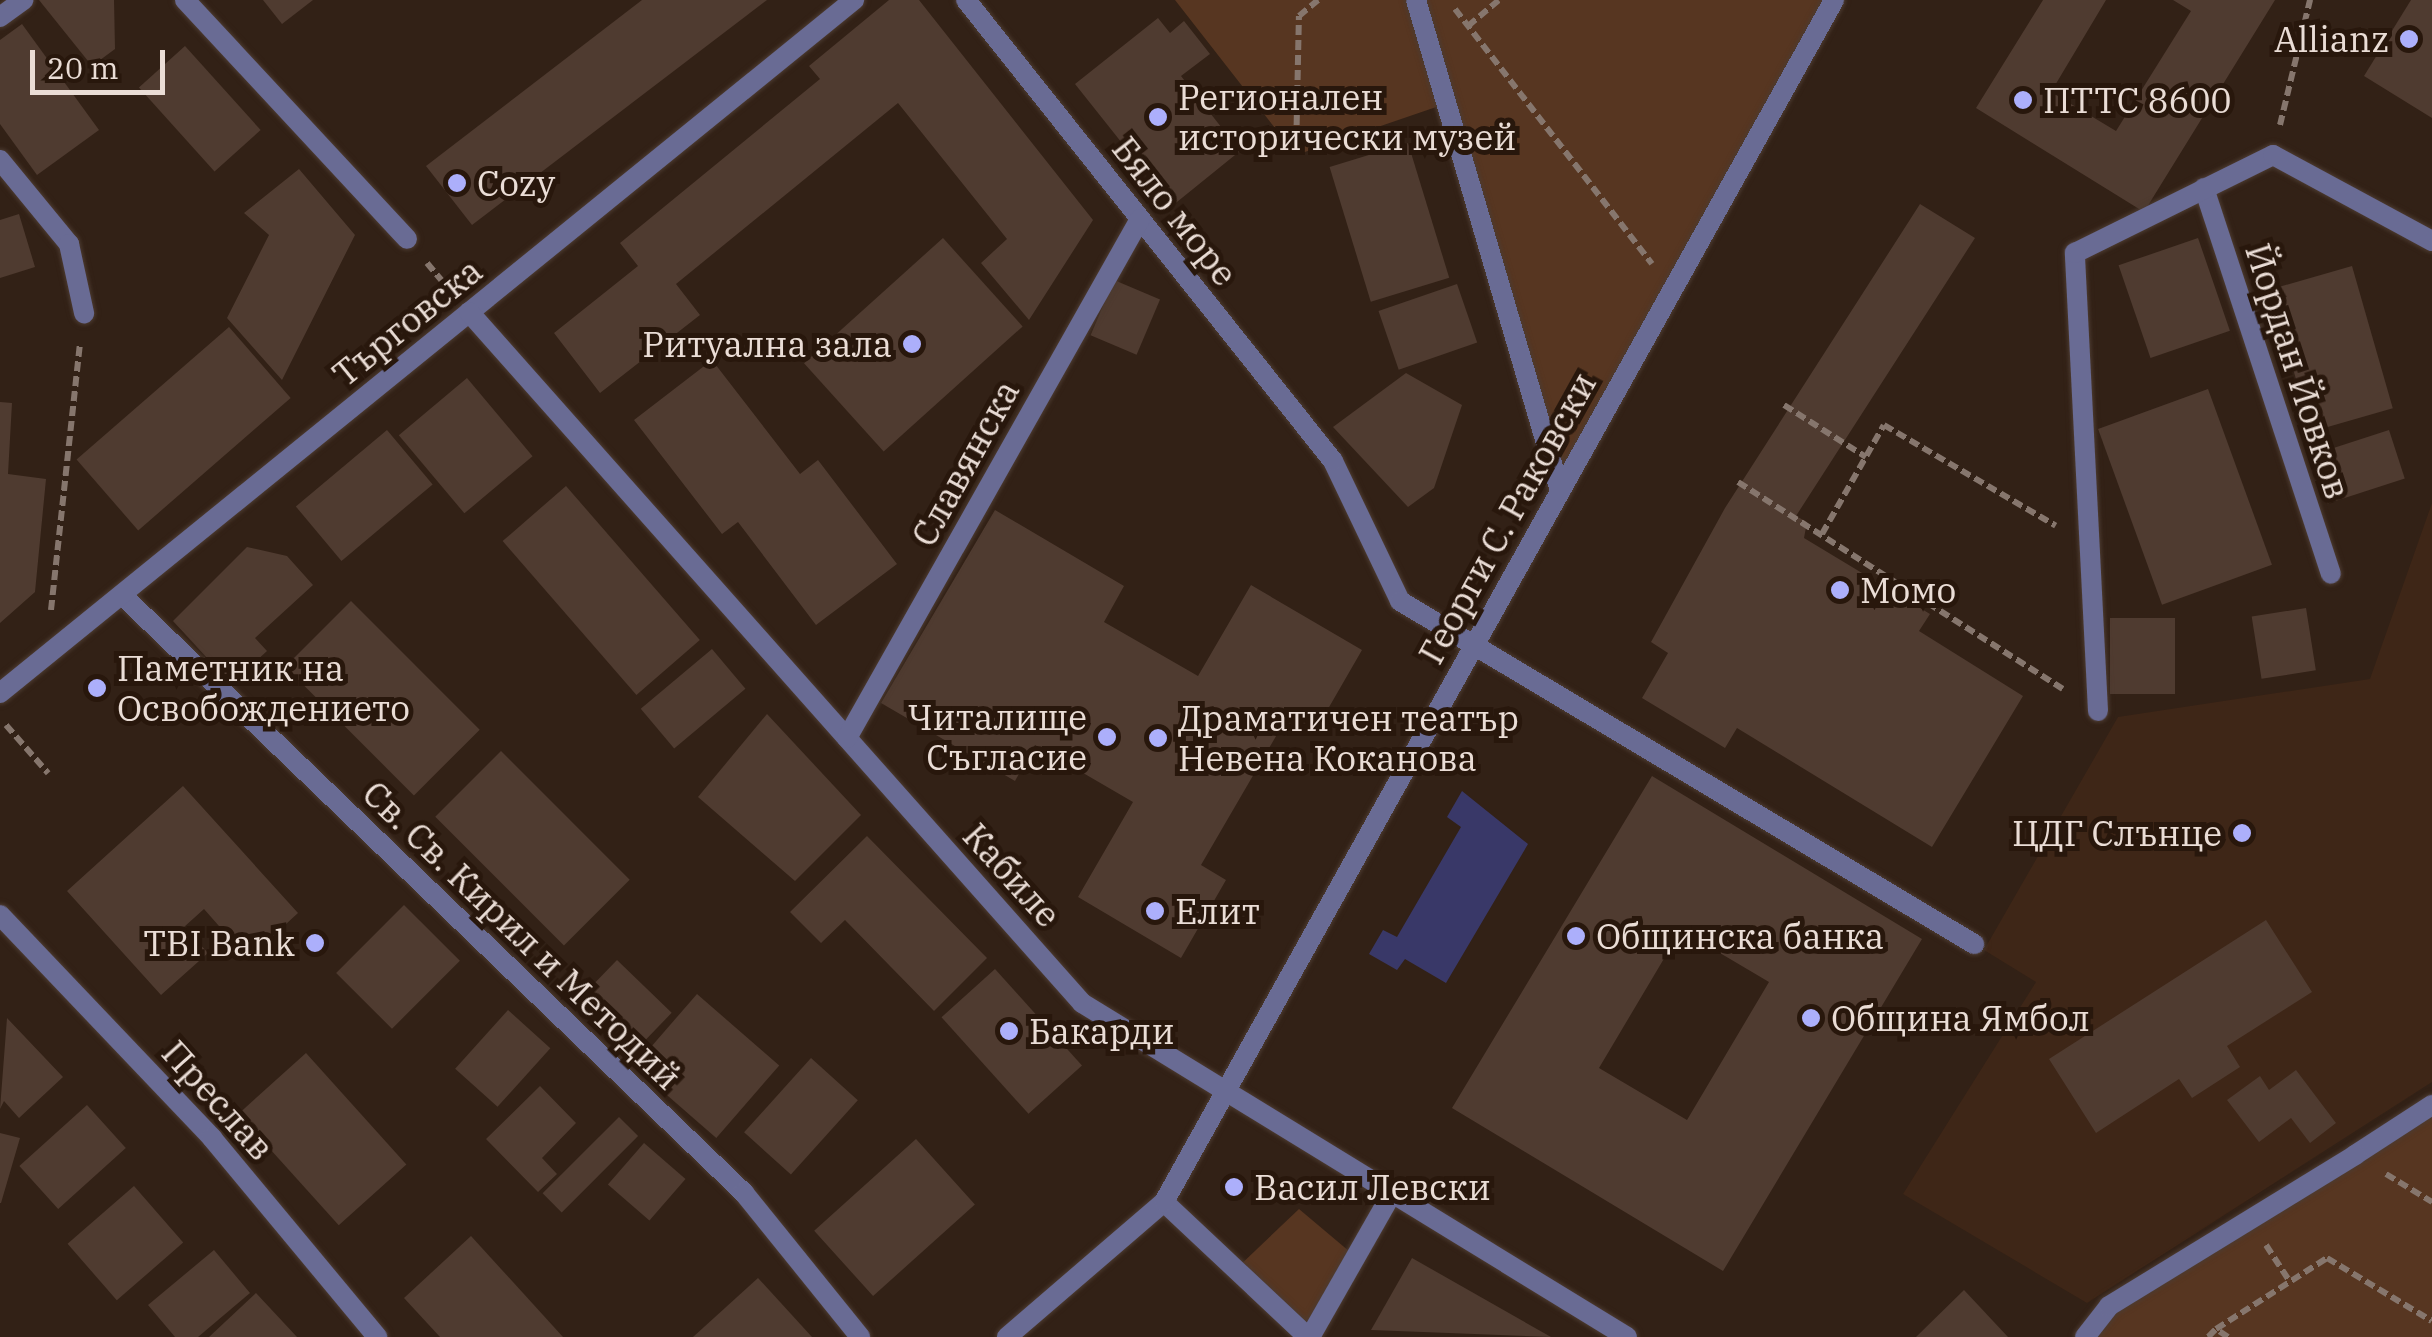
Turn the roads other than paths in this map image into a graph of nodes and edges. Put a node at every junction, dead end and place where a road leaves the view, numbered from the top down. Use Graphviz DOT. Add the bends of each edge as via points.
graph roads {
  1 [pos="23,0"];
  2 [pos="185,0"];
  3 [pos="854,0"];
  4 [pos="966,0"];
  5 [pos="1416,0"];
  6 [pos="1834,0"];
  7 [pos="0,17"];
  8 [pos="0,160"];
  9 [pos="2204,188"];
  10 [pos="1140,219"];
  11 [pos="407,240"];
  12 [pos="2432,241"];
  13 [pos="470,312"];
  14 [pos="84,313"];
  15 [pos="1560,491"];
  16 [pos="2331,574"];
  17 [pos="122,594"];
  18 [pos="1474,644"];
  19 [pos="0,694"];
  20 [pos="2098,712"];
  21 [pos="847,738"];
  22 [pos="0,916"];
  23 [pos="1974,944"];
  24 [pos="1225,1091"];
  25 [pos="2432,1105"];
  26 [pos="1392,1192"];
  27 [pos="1164,1202"];
  28 [pos="377,1337"];
  29 [pos="860,1337"];
  30 [pos="1007,1337"];
  31 [pos="1309,1337"];
  32 [pos="1628,1337"];
  33 [pos="2084,1337"];
  1 -- 7 [label="street"];
  2 -- 11 [label="street"];
  3 -- 13 [label="street, Търговска"];
  4 -- 10 [label="street, Бяло море"];
  5 -- 15 [label="street"];
  6 -- 15 [label="street, Георги С. Раковски"];
  8 -- 14 [label="street" via="69,244"];
  9 -- 12 [label="street" via="2273,155"];
  9 -- 16 [label="street, Йордан Йовков"];
  9 -- 20 [label="street" via="2076,252 2096,549"];
  10 -- 18 [label="street, Бяло море" via="1333,462 1400,601"];
  10 -- 21 [label="street, Славянска"];
  13 -- 17 [label="street, Търговска"];
  13 -- 21 [label="street, Кабиле"];
  15 -- 18 [label="street, Георги С. Раковски"];
  17 -- 19 [label="street, Търговска"];
  17 -- 29 [label="street, Св. Св. Кирил и Методий" via="744,1193"];
  18 -- 23 [label="street, Бяло море"];
  18 -- 24 [label="street, Георги С. Раковски"];
  21 -- 24 [label="street, Кабиле" via="1082,1004"];
  22 -- 28 [label="street, Преслав" via="212,1138"];
  24 -- 26 [label="street, Кабиле"];
  24 -- 27 [label="street, Георги С. Раковски"];
  25 -- 33 [label="street" via="2108,1306"];
  26 -- 31 [label="street"];
  26 -- 32 [label="street, Кабиле"];
  27 -- 30 [label="street, Георги С. Раковски"];
  27 -- 31 [label="street"];
}
